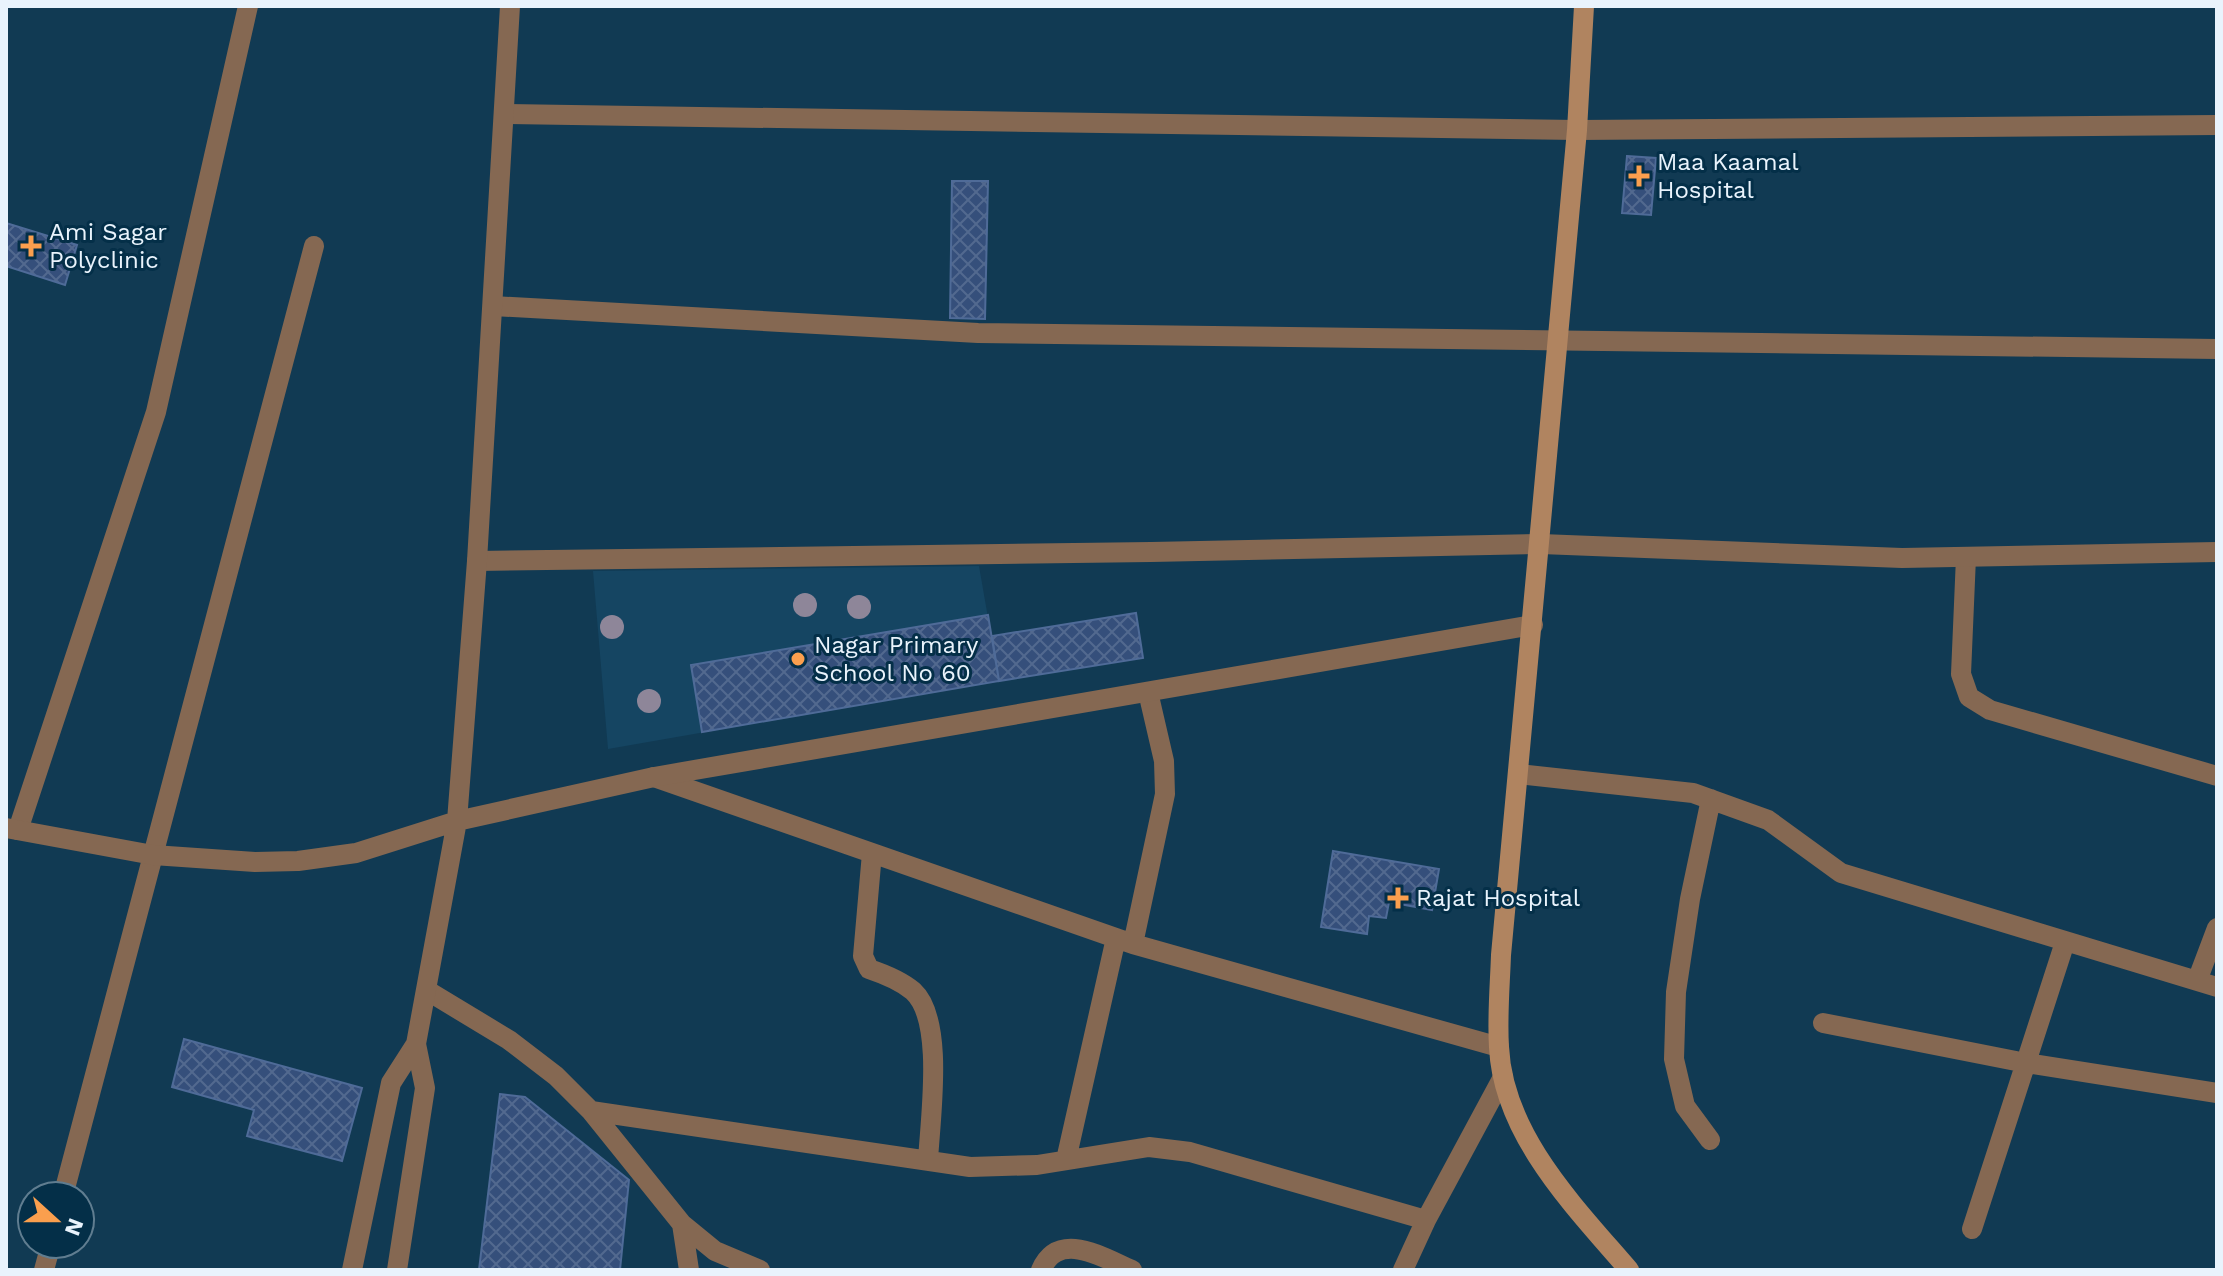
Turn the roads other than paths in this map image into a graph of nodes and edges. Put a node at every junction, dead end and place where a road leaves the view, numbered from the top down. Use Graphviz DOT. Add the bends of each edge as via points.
graph roads {
  1 [pos="248,6"];
  2 [pos="510,6"];
  3 [pos="1584,6"];
  4 [pos="504,114"];
  5 [pos="2217,125"];
  6 [pos="1577,130"];
  7 [pos="314,246"];
  8 [pos="493,306"];
  9 [pos="1558,340"];
  10 [pos="2217,349"];
  11 [pos="1541,544"];
  12 [pos="2217,552"];
  13 [pos="1966,557"];
  14 [pos="477,561"];
  15 [pos="1533,625"];
  16 [pos="1148,692"];
  17 [pos="1518,774"];
  18 [pos="2217,776"];
  19 [pos="654,777"];
  20 [pos="1711,799"];
  21 [pos="457,821"];
  22 [pos="12,829"];
  23 [pos="872,853"];
  24 [pos="153,855"];
  25 [pos="2217,928"];
  26 [pos="1125,941"];
  27 [pos="2065,942"];
  28 [pos="2197,981"];
  29 [pos="2217,987"];
  30 [pos="428,991"];
  31 [pos="1823,1023"];
  32 [pos="416,1044"];
  33 [pos="1499,1047"];
  34 [pos="2026,1063"];
  35 [pos="1503,1077"];
  36 [pos="2217,1093"];
  37 [pos="591,1111"];
  38 [pos="1710,1140"];
  39 [pos="1066,1160"];
  40 [pos="928,1161"];
  41 [pos="67,1180"];
  42 [pos="1426,1220"];
  43 [pos="682,1224"];
  44 [pos="1972,1229"];
  45 [pos="352,1270"];
  46 [pos="397,1270"];
  47 [pos="689,1270"];
  48 [pos="760,1270"];
  49 [pos="1041,1270"];
  50 [pos="1132,1270"];
  51 [pos="1403,1270"];
  52 [pos="1629,1270"];
  1 -- 22 [label="street" via="156,412"];
  2 -- 4 [label="street"];
  3 -- 6 [label="main road"];
  4 -- 6 [label="street"];
  4 -- 8 [label="street"];
  5 -- 6 [label="street"];
  6 -- 9 [label="main road"];
  7 -- 24 [label="street"];
  8 -- 9 [label="street" via="978,333"];
  8 -- 14 [label="street"];
  9 -- 10 [label="street"];
  9 -- 11 [label="main road"];
  11 -- 13 [label="street"];
  11 -- 14 [label="street"];
  11 -- 15 [label="main road"];
  12 -- 13 [label="street"];
  13 -- 18 [label="street" via="1961,674 1969,697 1990,710"];
  14 -- 21 [label="street"];
  15 -- 16 [label="street"];
  15 -- 17 [label="main road"];
  16 -- 19 [label="street"];
  16 -- 26 [label="street" via="1164,761 1165,794"];
  17 -- 20 [label="street"];
  17 -- 33 [label="main road" via="1501,955"];
  19 -- 21 [label="street"];
  19 -- 23 [label="street"];
  20 -- 27 [label="street" via="1768,820 1841,873"];
  20 -- 38 [label="street" via="1676,992 1674,1059 1685,1106"];
  21 -- 24 [label="street" via="356,853 298,861"];
  21 -- 30 [label="street"];
  22 -- 24 [label="street"];
  23 -- 26 [label="street"];
  23 -- 40 [label="street" via="863,956 869,969 915,992 934,1038"];
  24 -- 41 [label="street"];
  25 -- 28 [label="street"];
  26 -- 33 [label="street"];
  26 -- 39 [label="street"];
  27 -- 28 [label="street"];
  27 -- 34 [label="street"];
  28 -- 29 [label="street"];
  30 -- 32 [label="street"];
  30 -- 37 [label="street" via="509,1040"];
  31 -- 34 [label="street"];
  32 -- 45 [label="street" via="391,1083"];
  32 -- 46 [label="street" via="425,1088"];
  33 -- 35 [label="main road"];
  34 -- 36 [label="street"];
  34 -- 44 [label="street"];
  35 -- 42 [label="street"];
  35 -- 52 [label="main road" via="1524,1137 1571,1203"];
  37 -- 40 [label="street"];
  37 -- 43 [label="street"];
  39 -- 40 [label="street" via="982,1167"];
  39 -- 42 [label="street" via="1149,1147 1190,1152"];
  42 -- 51 [label="street"];
  43 -- 47 [label="street"];
  43 -- 48 [label="street" via="715,1251"];
  49 -- 50 [label="street" via="1060,1249 1079,1248"];
}
